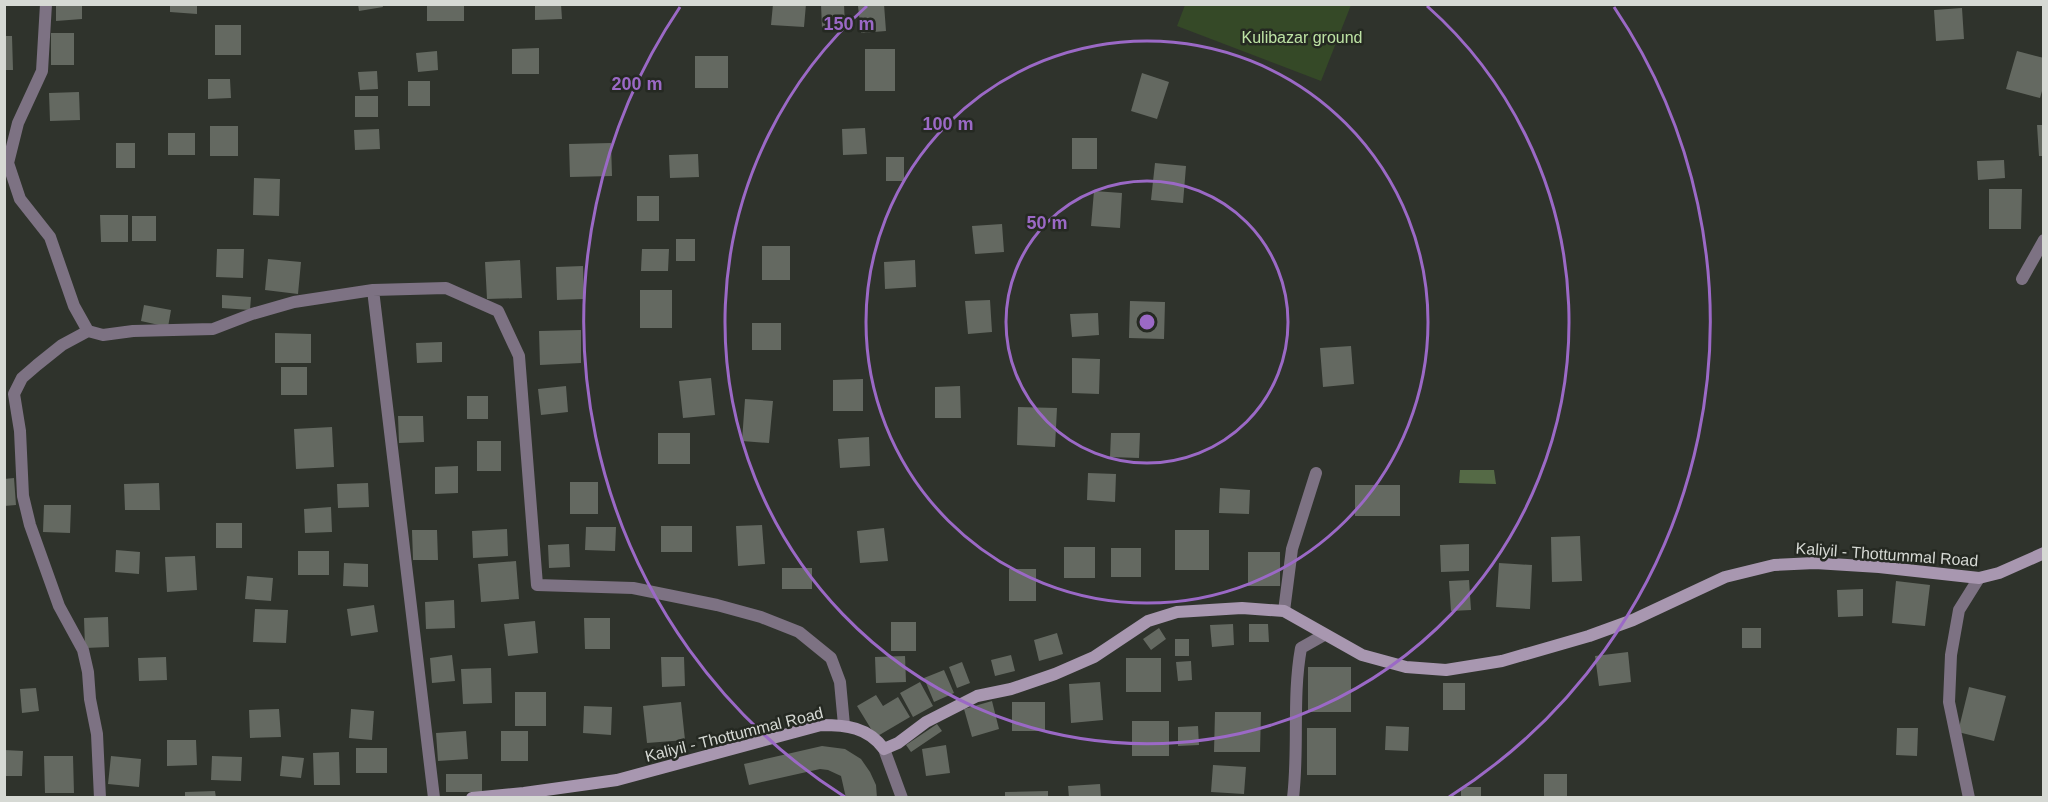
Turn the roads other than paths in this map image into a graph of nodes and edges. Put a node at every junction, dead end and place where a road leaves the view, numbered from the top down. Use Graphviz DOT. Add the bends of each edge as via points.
graph roads {
  1 [pos="46,4"];
  2 [pos="2043,240"];
  3 [pos="2022,279"];
  4 [pos="373,290"];
  5 [pos="88,331"];
  6 [pos="1316,473"];
  7 [pos="2043,553"];
  8 [pos="1978,578"];
  9 [pos="1284,611"];
  10 [pos="1324,635"];
  11 [pos="844,725"];
  12 [pos="884,749"];
  13 [pos="100,798"];
  14 [pos="434,798"];
  15 [pos="472,798"];
  16 [pos="902,798"];
  17 [pos="1293,798"];
  18 [pos="1969,798"];
  1 -- 5 [label="street" via="42,71 18,123 8,163 20,199 50,237 74,306"];
  2 -- 3 [label="street"];
  4 -- 5 [label="street" via="294,302 213,329 103,335"];
  4 -- 11 [label="street" via="447,288 498,311 519,356 537,585 633,588 717,605 799,632 831,658 840,682"];
  4 -- 14 [label="street"];
  5 -- 13 [label="street" via="37,365 22,378 14,394 23,496 30,525 59,606 86,661 97,734"];
  6 -- 9 [label="street" via="1292,549"];
  7 -- 8 [label="main road, Kaliyil - Thottummal Road"];
  8 -- 10 [label="main road, Kaliyil - Thottummal Road" via="1880,567 1774,565 1725,577 1589,636 1502,661 1446,670 1406,667 1362,655"];
  8 -- 18 [label="street" via="1959,610 1951,655 1949,702"];
  9 -- 10 [label="main road, Kaliyil - Thottummal Road"];
  9 -- 12 [label="main road, Kaliyil - Thottummal Road" via="1242,608 1177,612 1148,621 1094,657 1022,685 977,696"];
  10 -- 17 [label="street" via="1301,648"];
  11 -- 12 [label="main road, Kaliyil - Thottummal Road" via="865,732"];
  11 -- 15 [label="main road, Kaliyil - Thottummal Road" via="821,725 617,780"];
  12 -- 16 [label="street"];
}
